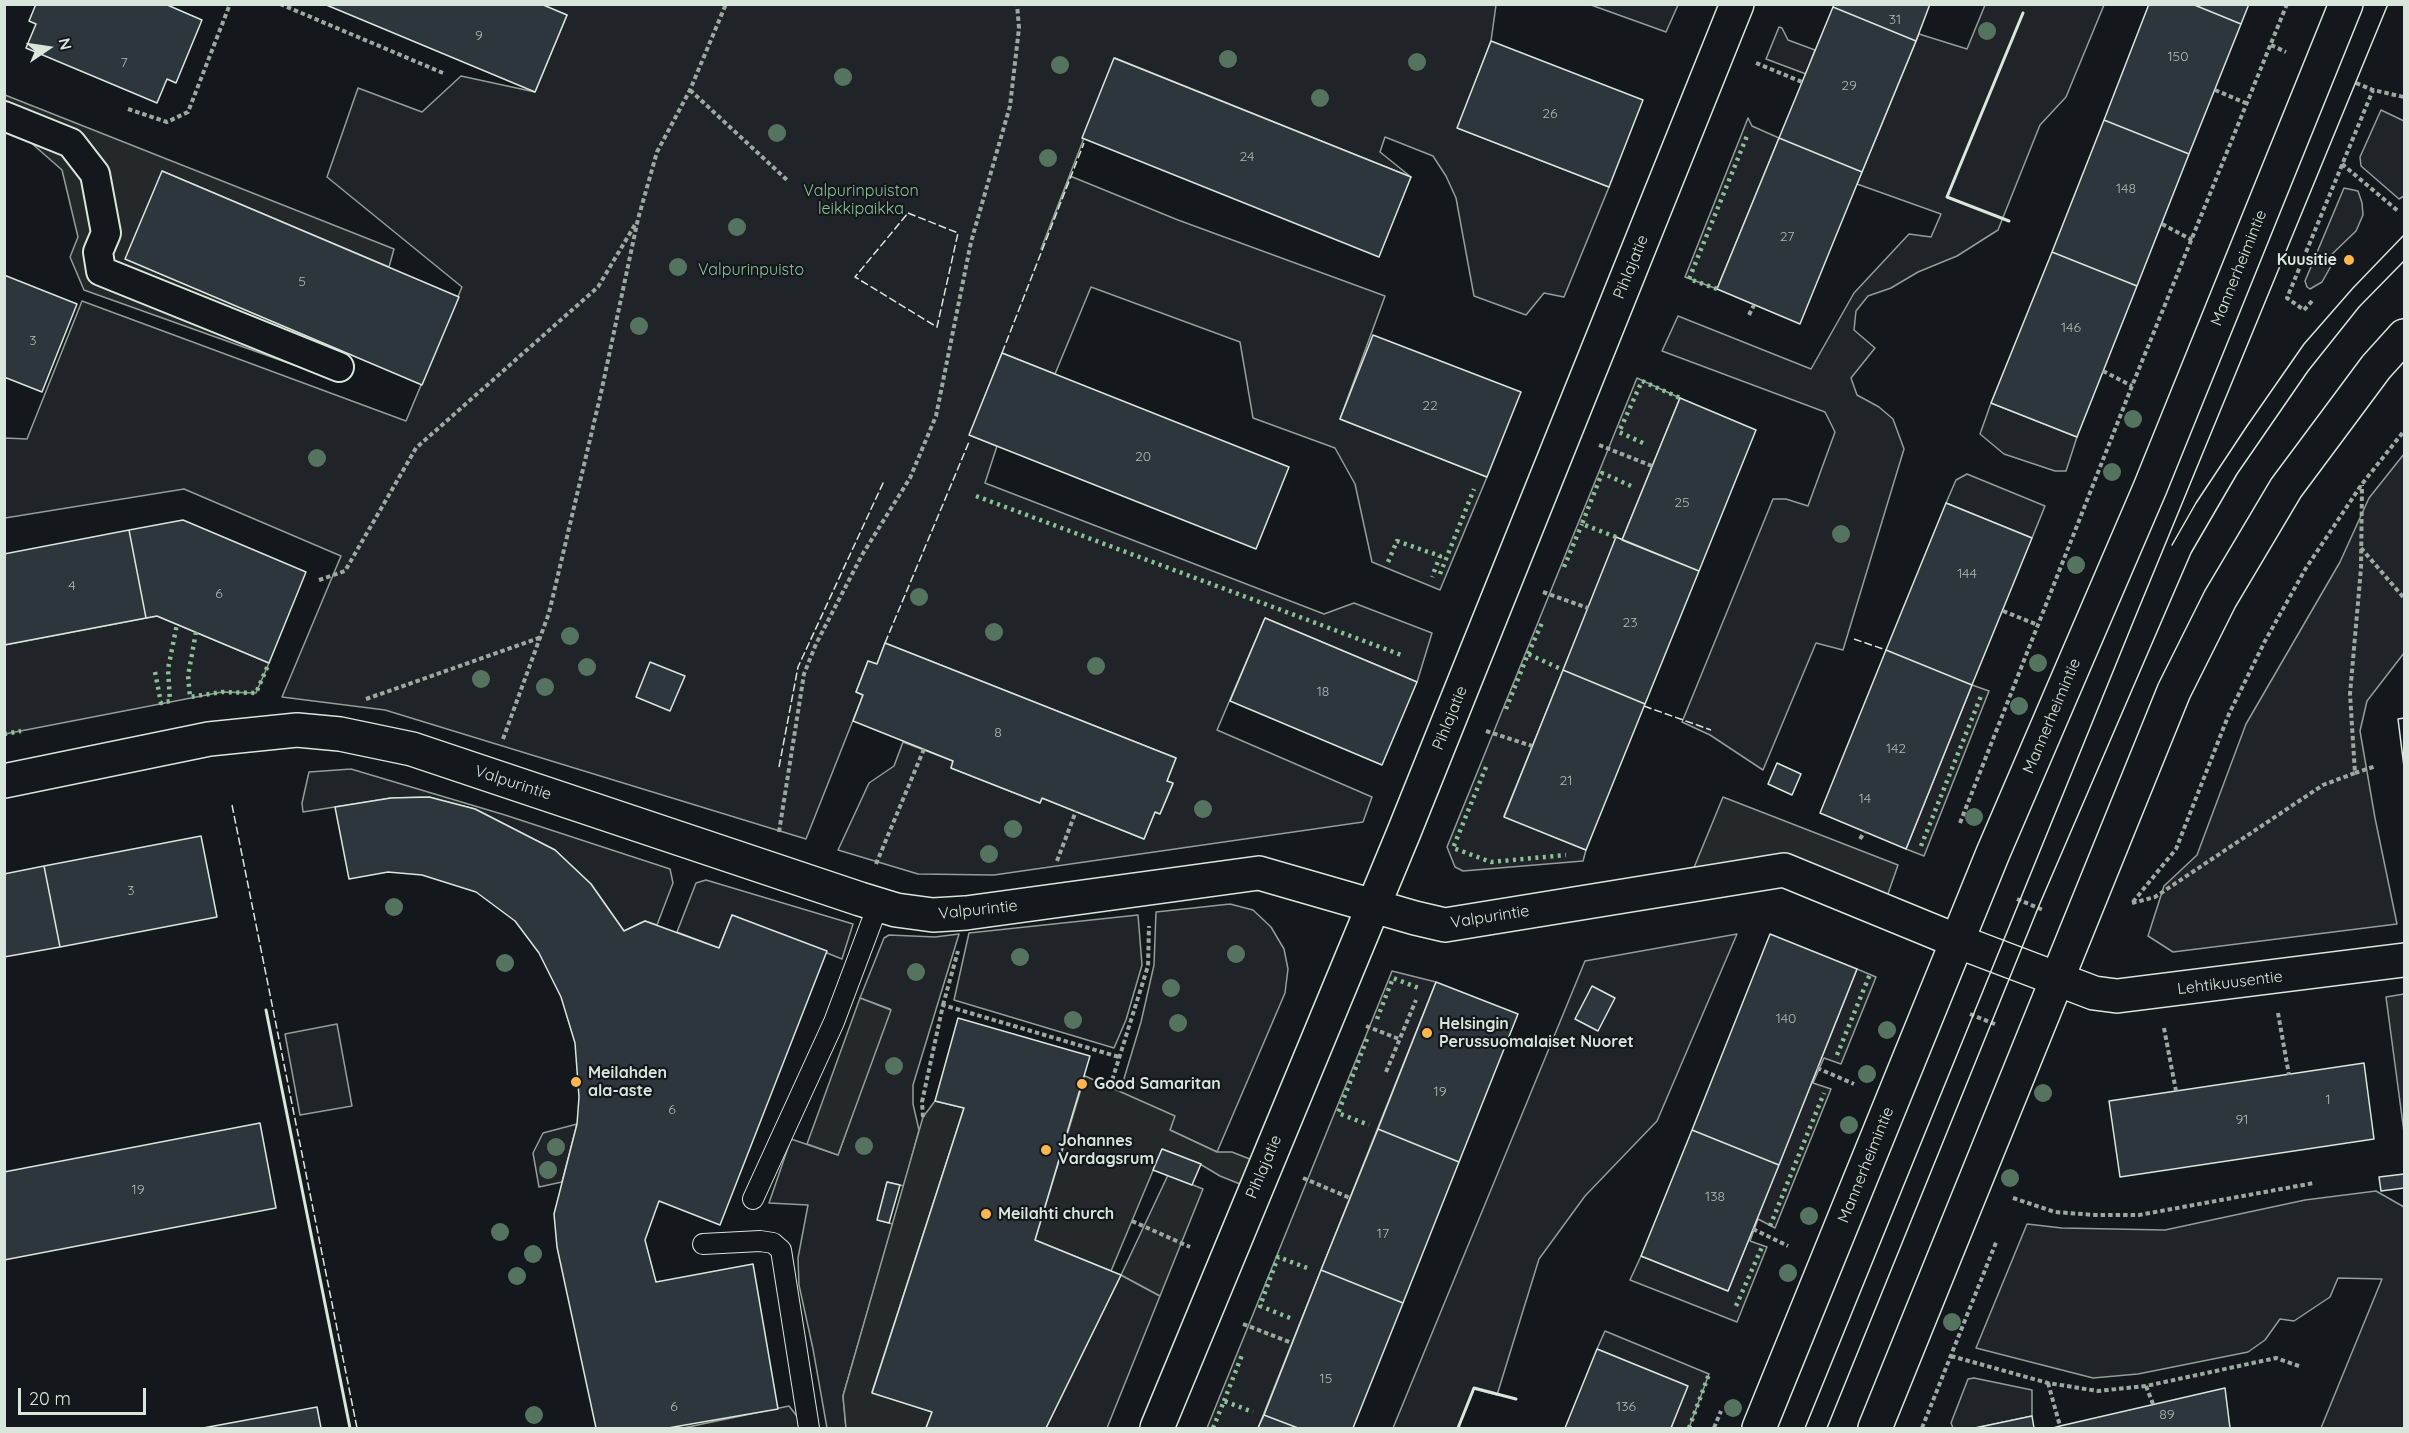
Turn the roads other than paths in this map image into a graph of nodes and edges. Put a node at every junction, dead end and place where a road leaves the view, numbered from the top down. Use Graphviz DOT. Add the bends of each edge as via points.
graph roads {
  1 [pos="1737,4"];
  2 [pos="2346,4"];
  3 [pos="4,116"];
  4 [pos="2404,336"];
  5 [pos="339,367"];
  6 [pos="4,781"];
  7 [pos="878,905"];
  8 [pos="1374,905"];
  9 [pos="1957,941"];
  10 [pos="2404,960"];
  11 [pos="2058,979"];
  12 [pos="753,1199"];
  13 [pos="703,1244"];
  14 [pos="809,1428"];
  15 [pos="1157,1428"];
  16 [pos="1759,1428"];
  17 [pos="1875,1428"];
  1 -- 8 [label="street, Pihlajatie"];
  2 -- 9 [label="street, Mannerheimintie" via="2150,488"];
  3 -- 5 [label="street" via="71,143 95,174 106,233 98,252 101,271"];
  4 -- 11 [label="street" via="2376,367 2286,488 2220,599 2174,691"];
  6 -- 7 [label="street, Valpurintie" via="208,739 297,730 340,734 412,749"];
  7 -- 8 [label="street, Valpurintie" via="939,916 1258,873"];
  7 -- 12 [label="lane" via="834,1022"];
  8 -- 9 [label="street, Valpurintie" via="1445,925 1784,870"];
  8 -- 15 [label="street, Pihlajatie"];
  9 -- 11 [label="street, Lehtikuusentie"];
  9 -- 16 [label="street, Mannerheimintie"];
  10 -- 11 [label="street, Lehtikuusentie" via="2117,996 2094,993"];
  11 -- 17 [label="street"];
  13 -- 14 [label="lane" via="760,1241 773,1243 781,1250"];
}
